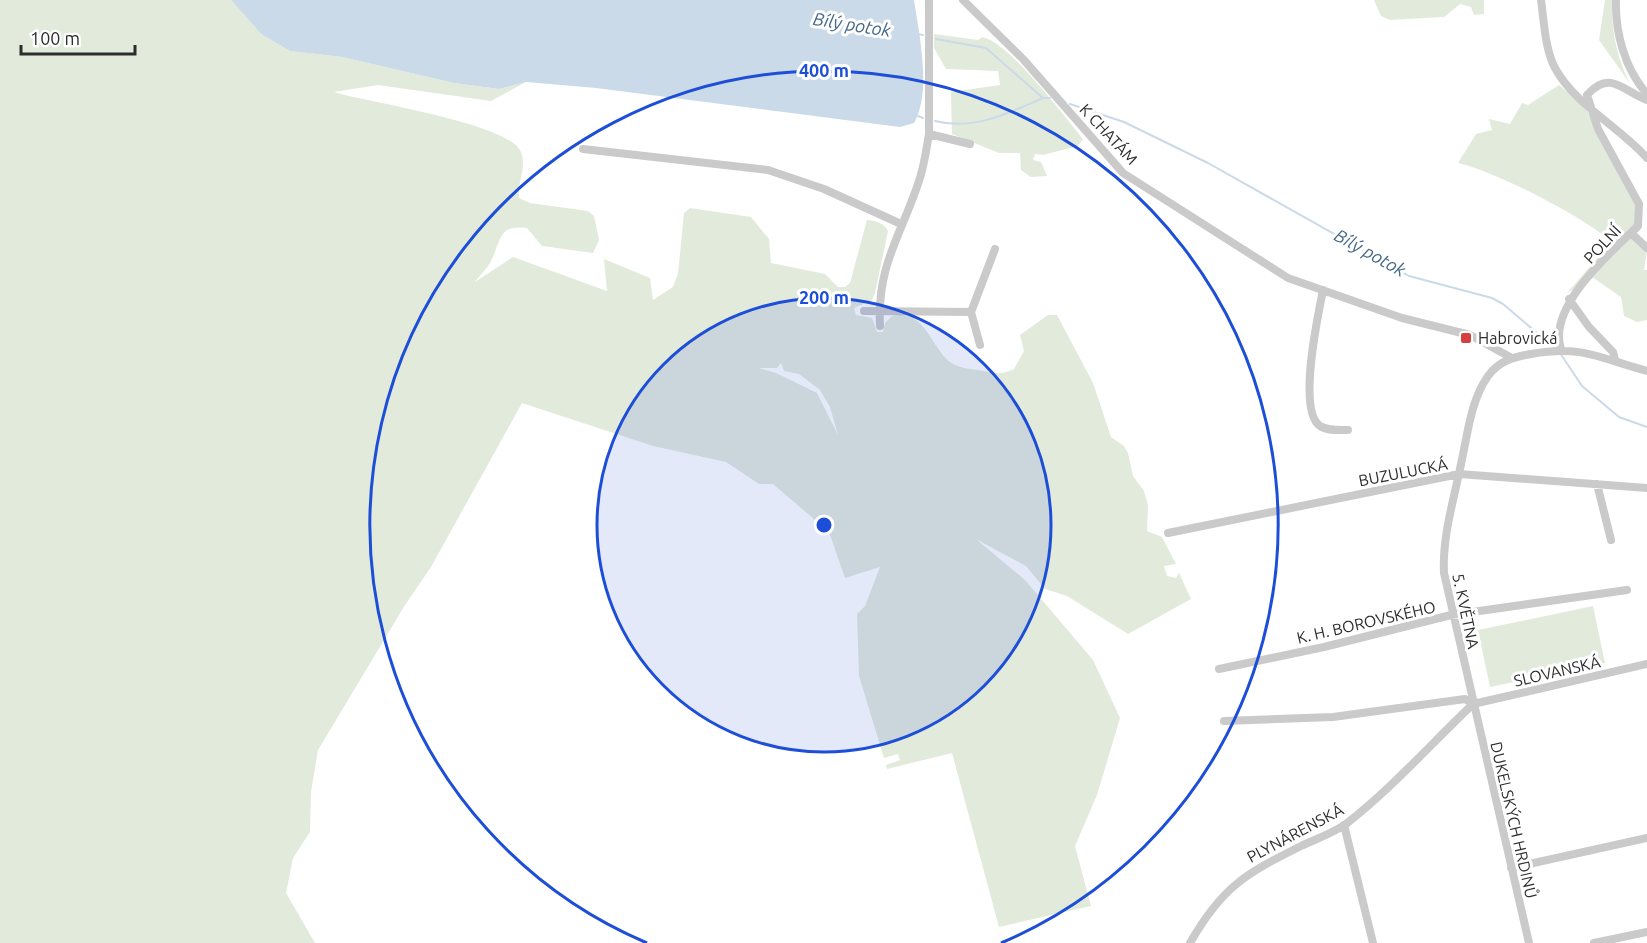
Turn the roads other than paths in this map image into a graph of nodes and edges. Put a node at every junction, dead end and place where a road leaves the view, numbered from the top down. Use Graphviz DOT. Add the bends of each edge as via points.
graph roads {
  1 [pos="929,0"];
  2 [pos="963,0"];
  3 [pos="1541,0"];
  4 [pos="1616,0"];
  5 [pos="1647,94"];
  6 [pos="1647,100"];
  7 [pos="1588,105"];
  8 [pos="929,134"];
  9 [pos="970,144"];
  10 [pos="583,148"];
  11 [pos="1647,158"];
  12 [pos="901,224"];
  13 [pos="1631,233"];
  14 [pos="1647,248"];
  15 [pos="995,249"];
  16 [pos="1323,290"];
  17 [pos="1569,299"];
  18 [pos="864,311"];
  19 [pos="879,311"];
  20 [pos="971,312"];
  21 [pos="880,326"];
  22 [pos="980,345"];
  23 [pos="1560,349"];
  24 [pos="1510,357"];
  25 [pos="1615,360"];
  26 [pos="1647,371"];
  27 [pos="1348,430"];
  28 [pos="1459,474"];
  29 [pos="1597,484"];
  30 [pos="1647,488"];
  31 [pos="1168,533"];
  32 [pos="1611,540"];
  33 [pos="1627,590"];
  34 [pos="1451,615"];
  35 [pos="1647,664"];
  36 [pos="1219,669"];
  37 [pos="1473,704"];
  38 [pos="1224,721"];
  39 [pos="1344,825"];
  40 [pos="1647,838"];
  41 [pos="1511,868"];
  42 [pos="1647,932"];
  43 [pos="1190,943"];
  44 [pos="1373,943"];
  45 [pos="1529,943"];
  46 [pos="1594,943"];
  1 -- 8 [label="street"];
  2 -- 16 [label="street, K CHATÁM" via="1023,59 1123,173 1288,278"];
  3 -- 7 [label="street" via="1554,66"];
  4 -- 5 [label="street" via="1618,34 1635,81"];
  6 -- 7 [label="street" via="1621,85 1607,82 1595,86 1587,95"];
  7 -- 11 [label="street" via="1632,140"];
  7 -- 13 [label="street, POLNÍ" via="1639,204 1638,226"];
  8 -- 9 [label="street"];
  8 -- 12 [label="street" via="918,185"];
  10 -- 12 [label="street" via="768,171 824,189"];
  12 -- 19 [label="street" via="884,269"];
  13 -- 14 [label="street"];
  13 -- 17 [label="street, POLNÍ"];
  15 -- 20 [label="street"];
  16 -- 24 [label="street, K CHATÁM" via="1402,318 1470,335"];
  16 -- 27 [label="street" via="1312,357 1310,412 1320,426"];
  17 -- 23 [label="street, POLNÍ" via="1557,337"];
  17 -- 25 [label="street" via="1613,352"];
  18 -- 19 [label="street"];
  19 -- 20 [label="street"];
  19 -- 21 [label="street"];
  20 -- 22 [label="street"];
  23 -- 24 [label="street"];
  23 -- 25 [label="street"];
  24 -- 28 [label="street, 5. KVĚTNA" via="1487,377 1479,393"];
  25 -- 26 [label="street"];
  28 -- 29 [label="street, BUZULUCKÁ"];
  28 -- 31 [label="street, BUZULUCKÁ"];
  28 -- 34 [label="street, 5. KVĚTNA" via="1443,561"];
  29 -- 30 [label="street, BUZULUCKÁ"];
  29 -- 32 [label="street"];
  33 -- 34 [label="street, K. H. BOROVSKÉHO"];
  34 -- 36 [label="street, K. H. BOROVSKÉHO"];
  34 -- 37 [label="street, 5. KVĚTNA"];
  35 -- 37 [label="street, SLOVANSKÁ"];
  37 -- 38 [label="street" via="1465,699 1333,717"];
  37 -- 39 [label="street, PLYNÁRENSKÁ"];
  37 -- 41 [label="street, DUKELSKÝCH HRDINŮ"];
  39 -- 43 [label="street, PLYNÁRENSKÁ" via="1246,874 1222,896"];
  39 -- 44 [label="street"];
  40 -- 41 [label="street"];
  41 -- 45 [label="street, DUKELSKÝCH HRDINŮ"];
  42 -- 46 [label="street"];
}
